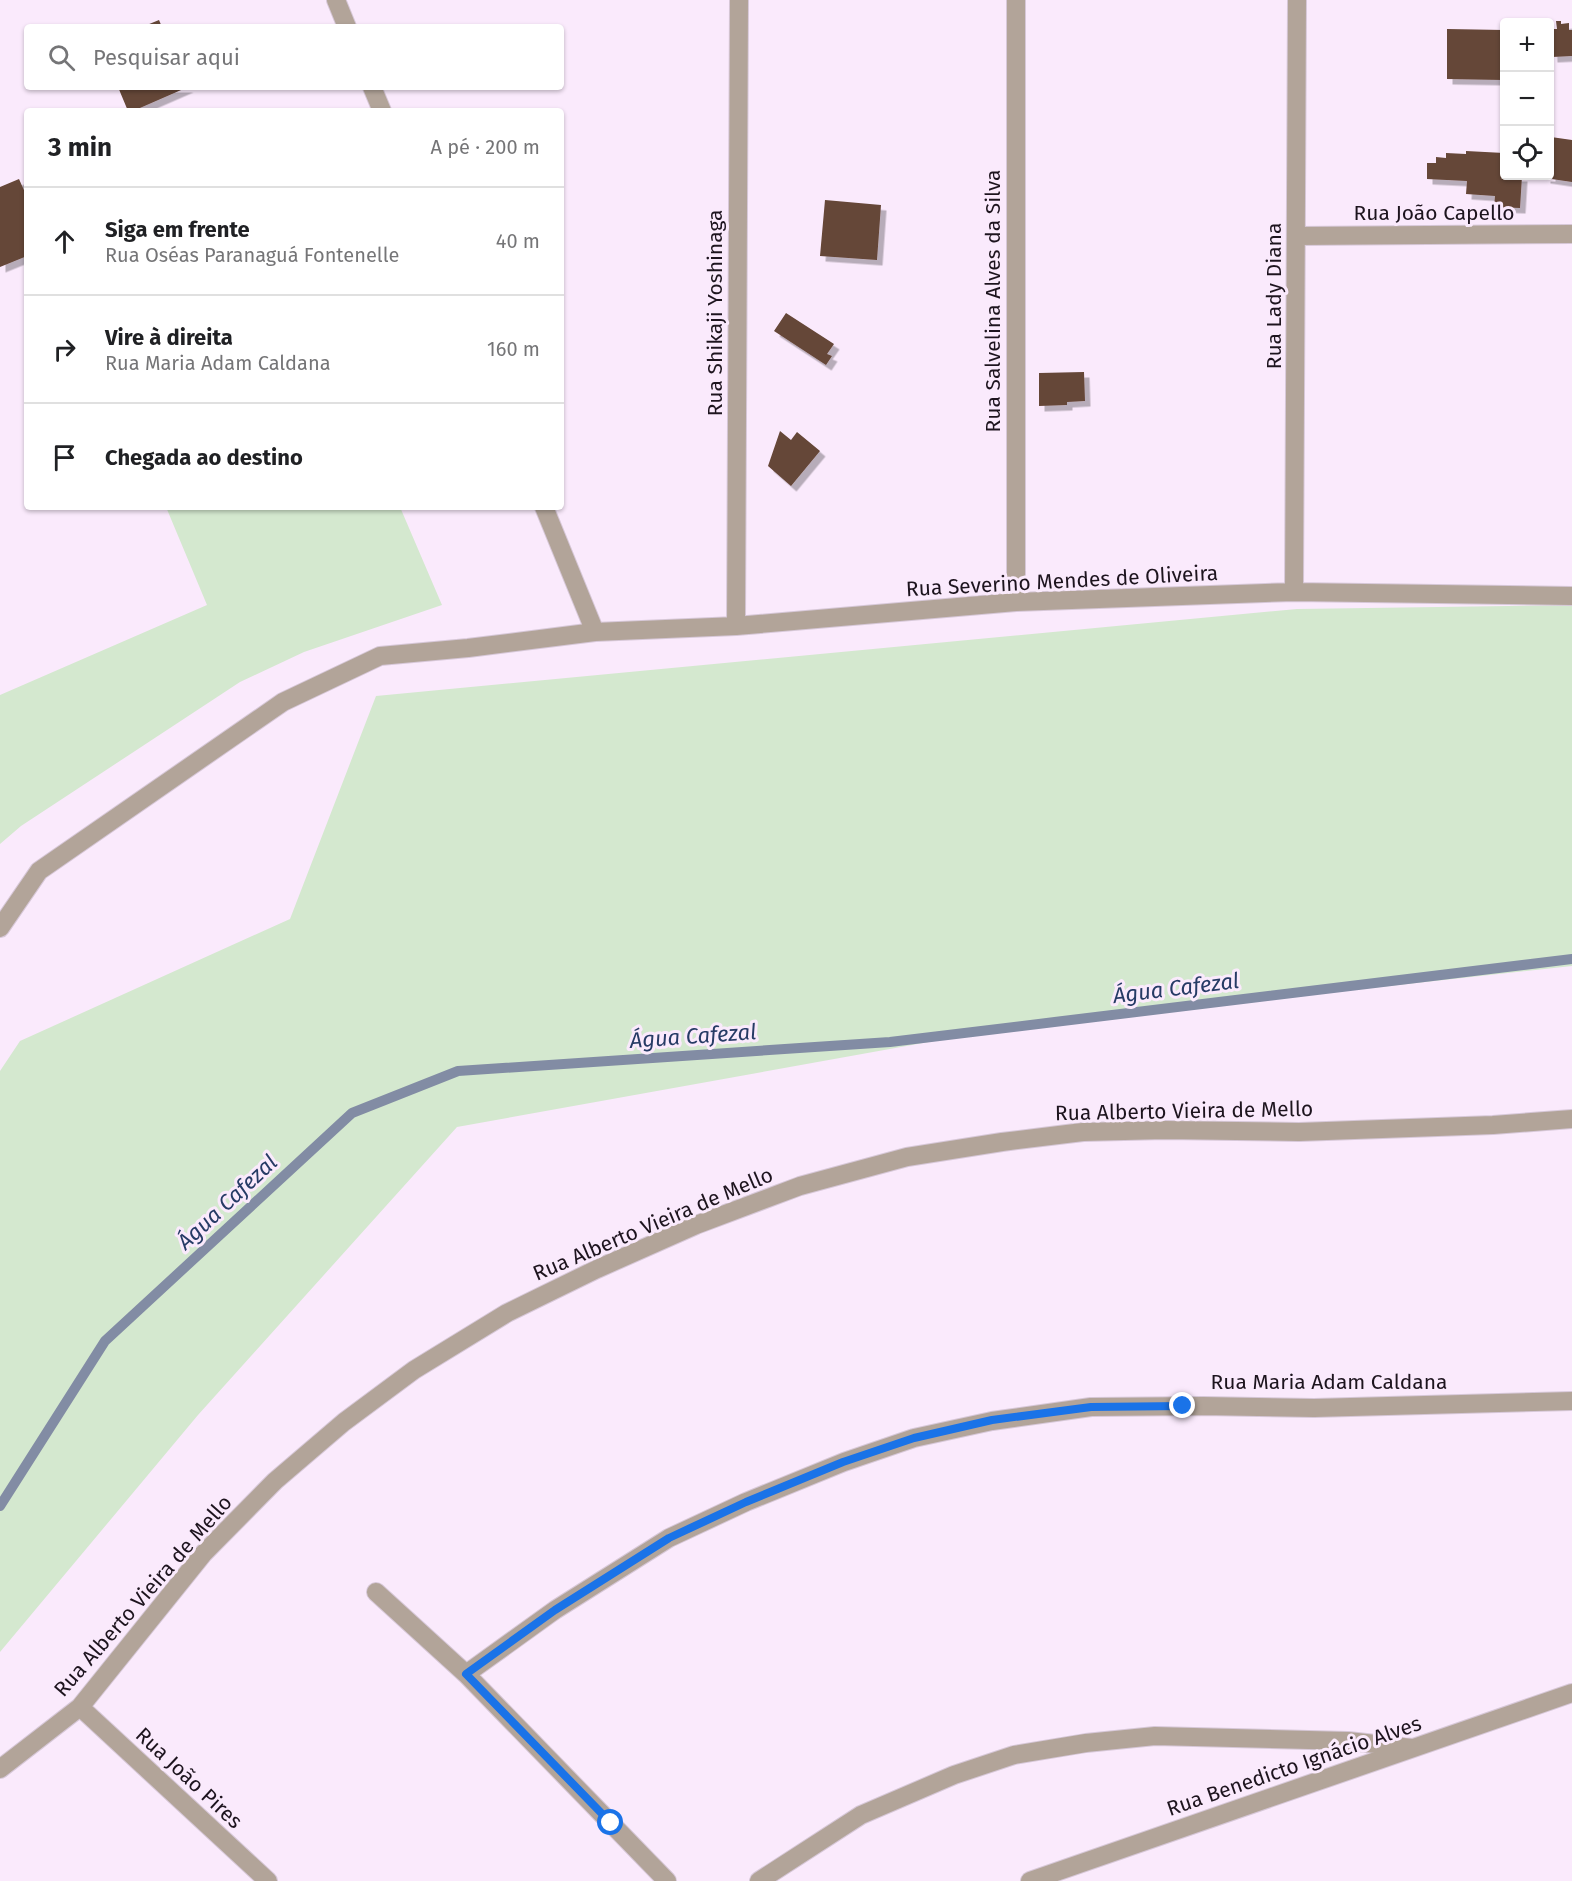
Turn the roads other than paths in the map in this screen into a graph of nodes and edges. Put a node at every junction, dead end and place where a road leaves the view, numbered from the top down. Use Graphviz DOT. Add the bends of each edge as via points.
graph roads {
  1 [pos="336,0"];
  2 [pos="739,0"];
  3 [pos="1016,0"];
  4 [pos="1297,0"];
  5 [pos="346,24"];
  6 [pos="373,90"];
  7 [pos="380,108"];
  8 [pos="1572,234"];
  9 [pos="1297,236"];
  10 [pos="545,510"];
  11 [pos="1294,592"];
  12 [pos="1572,596"];
  13 [pos="1016,602"];
  14 [pos="736,626"];
  15 [pos="595,632"];
  16 [pos="0,928"];
  17 [pos="1572,1119"];
  18 [pos="1572,1401"];
  19 [pos="376,1592"];
  20 [pos="466,1674"];
  21 [pos="1572,1693"];
  22 [pos="80,1707"];
  23 [pos="1412,1748"];
  24 [pos="0,1769"];
  25 [pos="268,1881"];
  26 [pos="667,1881"];
  27 [pos="759,1881"];
  28 [pos="1030,1881"];
  1 -- 5 [label="street"];
  2 -- 14 [label="street, Rua Shikaji Yoshinaga"];
  3 -- 13 [label="street, Rua Salvelina Alves da Silva"];
  4 -- 9 [label="street, Rua Lady Diana"];
  6 -- 7 [label="street"];
  8 -- 9 [label="street, Rua João Capello"];
  9 -- 11 [label="street, Rua Lady Diana"];
  10 -- 15 [label="street"];
  11 -- 12 [label="street, Rua Severino Mendes de Oliveira"];
  11 -- 13 [label="street, Rua Severino Mendes de Oliveira"];
  13 -- 14 [label="street, Rua Severino Mendes de Oliveira"];
  14 -- 15 [label="street, Rua Severino Mendes de Oliveira"];
  15 -- 16 [label="street, Rua Severino Mendes de Oliveira" via="380,656 283,702 39,871"];
  17 -- 22 [label="street, Rua Alberto Vieira de Mello" via="1311,1132 1083,1132 907,1157 800,1186 696,1225 507,1312 414,1370 344,1422 275,1480 203,1554"];
  18 -- 20 [label="street, Rua Maria Adam Caldana" via="1314,1408 1091,1407 992,1420 914,1438 767,1493 669,1538 555,1610"];
  19 -- 20 [label="street"];
  20 -- 26 [label="street"];
  21 -- 23 [label="street, Rua Benedicto Ignácio Alves"];
  22 -- 24 [label="street, Rua Alberto Vieira de Mello"];
  22 -- 25 [label="street, Rua João Pires"];
  23 -- 27 [label="street" via="1348,1741 1155,1736 1014,1755 954,1775 861,1815"];
  23 -- 28 [label="street, Rua Benedicto Ignácio Alves"];
}
